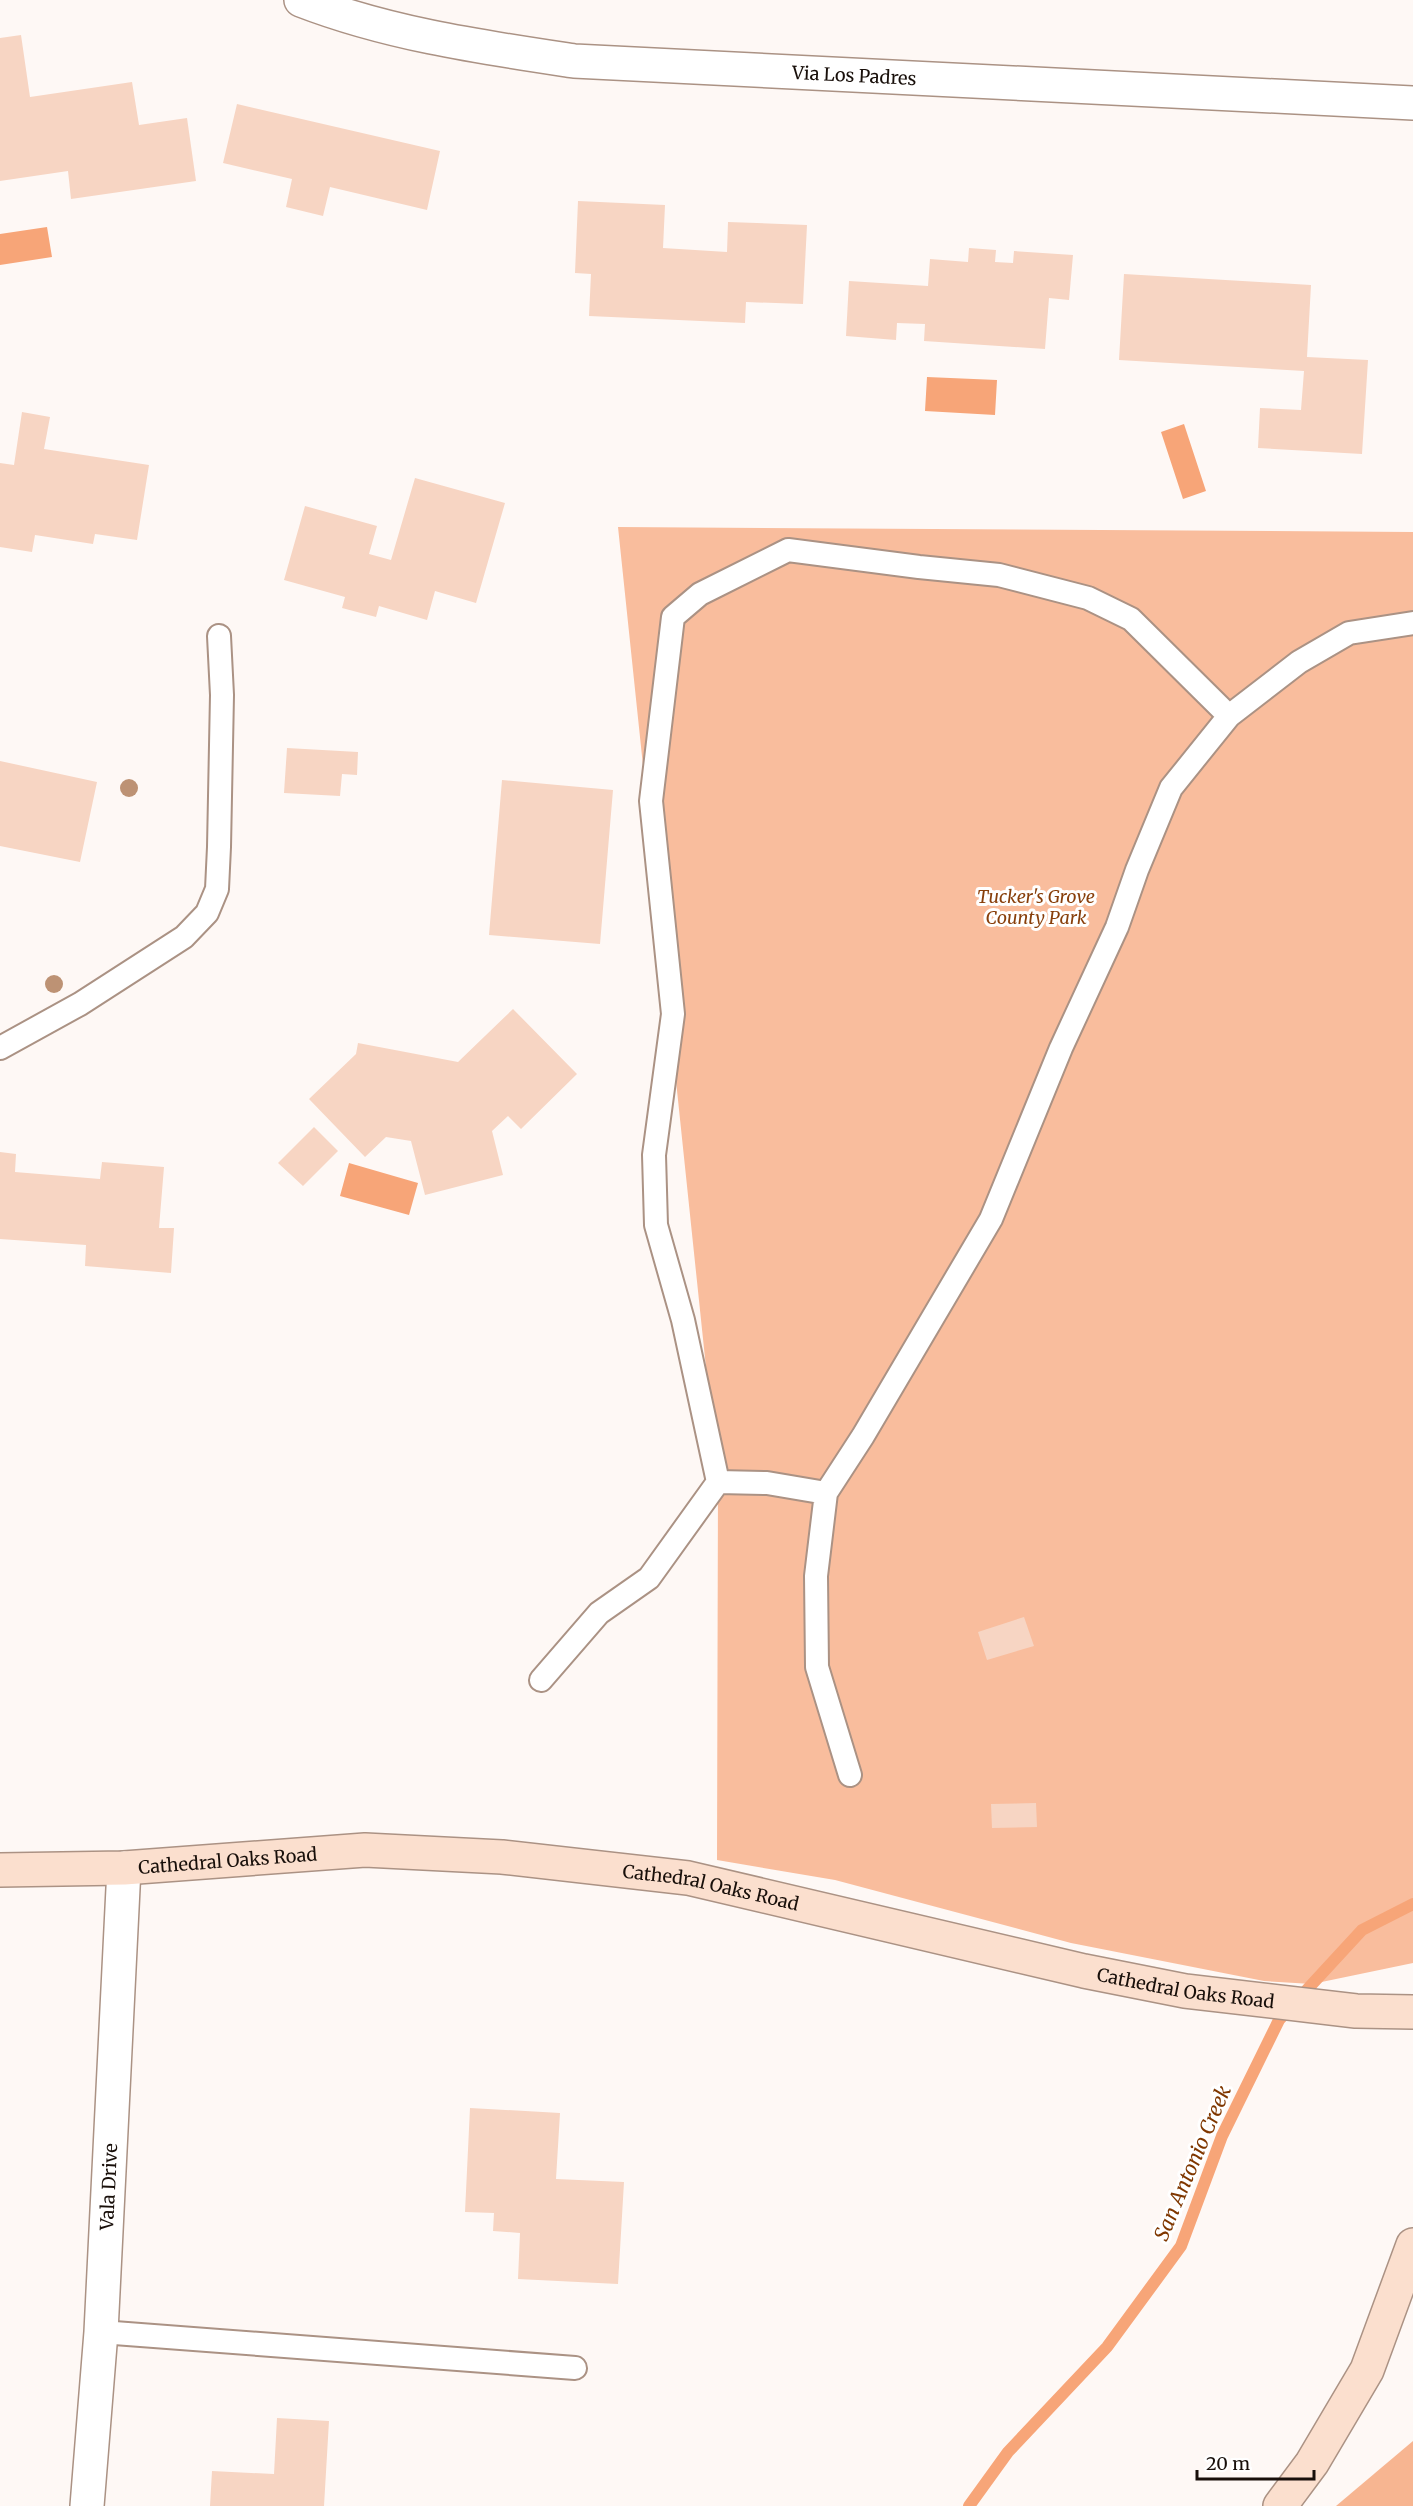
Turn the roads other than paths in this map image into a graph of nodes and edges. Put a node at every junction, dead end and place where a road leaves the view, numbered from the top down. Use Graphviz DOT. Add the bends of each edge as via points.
graph roads {
  1 [pos="301,0"];
  2 [pos="1413,103"];
  3 [pos="1413,623"];
  4 [pos="219,636"];
  5 [pos="1229,716"];
  6 [pos="0,1048"];
  7 [pos="718,1482"];
  8 [pos="826,1493"];
  9 [pos="541,1680"];
  10 [pos="850,1775"];
  11 [pos="124,1868"];
  12 [pos="0,1870"];
  13 [pos="1413,2012"];
  14 [pos="1413,2245"];
  15 [pos="101,2332"];
  16 [pos="575,2368"];
  17 [pos="87,2506"];
  18 [pos="1280,2506"];
  1 -- 2 [label="street, Via Los Padres" via="453,43 574,61"];
  3 -- 5 [label="lane" via="1349,633 1299,663"];
  4 -- 6 [label="lane" via="219,847 217,889 207,913 184,937 81,1004"];
  5 -- 7 [label="lane" via="1131,619 1088,598 999,575 788,550 700,594 673,617 651,801 673,1014 654,1155 656,1225 683,1320"];
  5 -- 8 [label="lane" via="1171,788 1117,927 1061,1048 991,1219"];
  7 -- 8 [label="lane" via="767,1483"];
  7 -- 9 [label="lane" via="649,1578 599,1613"];
  8 -- 10 [label="lane" via="816,1576 818,1667"];
  11 -- 12 [label="main road, Cathedral Oaks Road"];
  11 -- 13 [label="main road, Cathedral Oaks Road" via="365,1850 502,1857 688,1878 1185,1991 1356,2011"];
  11 -- 15 [label="street, Vala Drive"];
  14 -- 18 [label="main road" via="1367,2370 1312,2463"];
  15 -- 16 [label="lane"];
  15 -- 17 [label="street, Vala Drive"];
}
